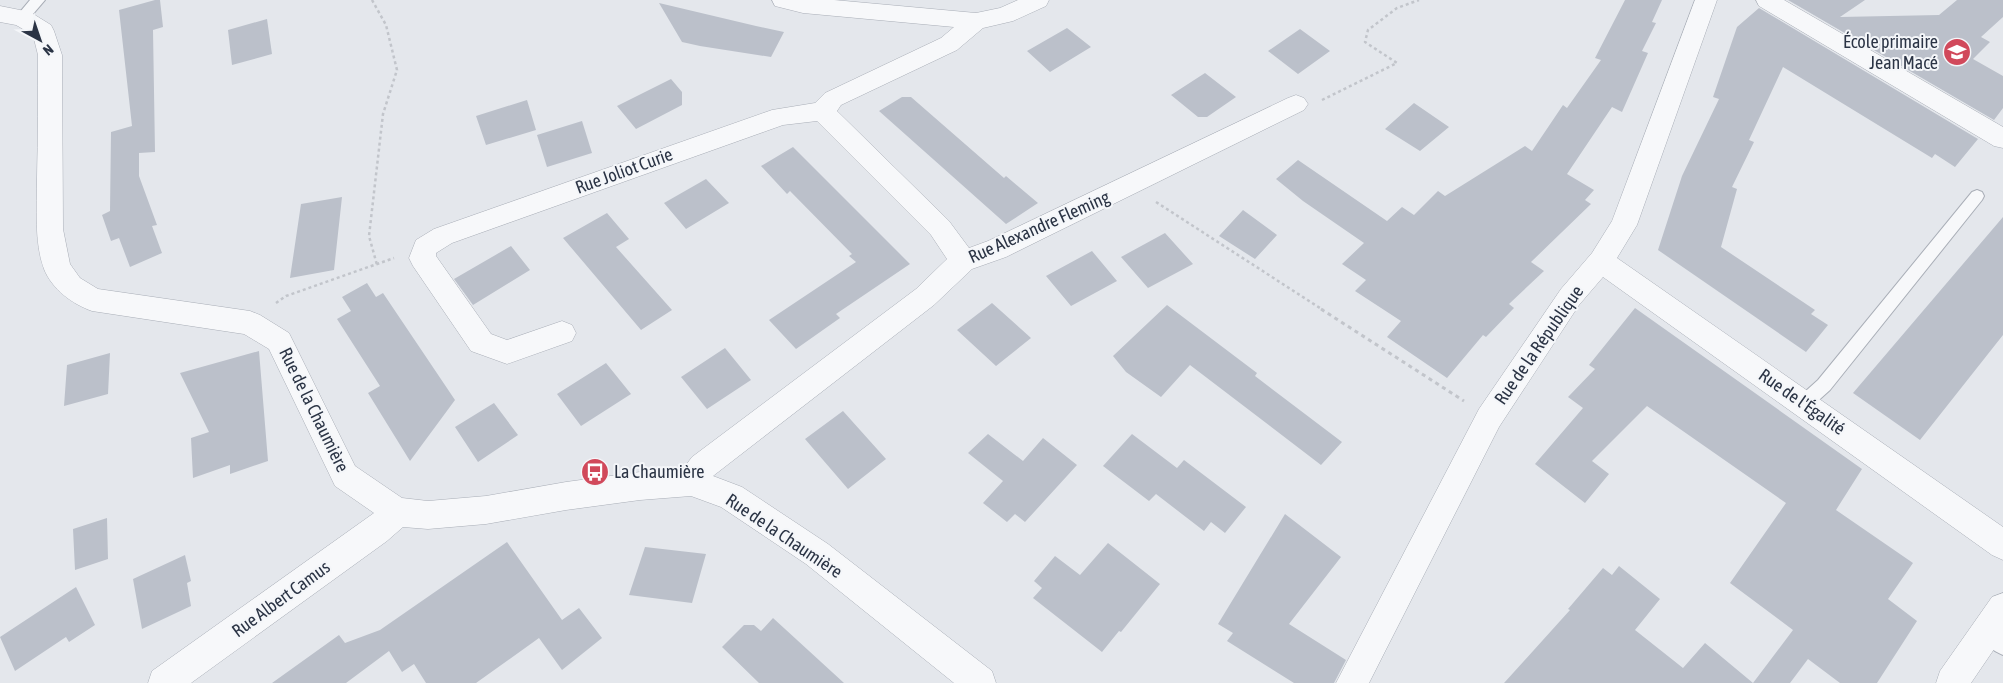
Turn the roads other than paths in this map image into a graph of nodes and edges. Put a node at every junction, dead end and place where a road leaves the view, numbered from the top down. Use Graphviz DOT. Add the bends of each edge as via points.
graph roads {
  1 [pos="783,0"];
  2 [pos="1038,0"];
  3 [pos="1706,0"];
  4 [pos="1767,0"];
  5 [pos="20,11"];
  6 [pos="976,21"];
  7 [pos="1296,104"];
  8 [pos="822,111"];
  9 [pos="2003,139"];
  10 [pos="1977,196"];
  11 [pos="963,261"];
  12 [pos="1601,261"];
  13 [pos="562,333"];
  14 [pos="1804,403"];
  15 [pos="691,482"];
  16 [pos="397,512"];
  17 [pos="2003,545"];
  18 [pos="1998,629"];
  19 [pos="164,683"];
  20 [pos="980,683"];
  21 [pos="1352,683"];
  22 [pos="1952,683"];
  1 -- 6 [label="street" via="803,6"];
  2 -- 6 [label="street" via="1005,15"];
  3 -- 12 [label="street, Rue de la République" via="1624,226"];
  4 -- 9 [label="street"];
  5 -- 16 [label="street, Rue de la Chaumière" via="44,32 50,55 50,229 56,268 71,286 92,300 250,323 280,341 345,476"];
  6 -- 8 [label="street" via="949,44 833,99"];
  7 -- 11 [label="street, Rue Alexandre Fleming" via="997,249"];
  8 -- 11 [label="street" via="940,228"];
  8 -- 13 [label="street, Rue Joliot Curie" via="781,116 443,236 425,247 422,258 482,343 507,352"];
  10 -- 14 [label="lane" via="1824,384"];
  11 -- 15 [label="street, Rue Alexandre Fleming" via="925,296 702,467"];
  12 -- 14 [label="street, Rue de l'Égalité"];
  12 -- 21 [label="street, Rue de la République" via="1570,297 1489,418"];
  14 -- 17 [label="street, Rue de l'Égalité"];
  15 -- 16 [label="street, Rue de la Chaumière" via="640,486 486,510 428,515"];
  15 -- 20 [label="street, Rue de la Chaumière" via="731,497 817,554"];
  16 -- 19 [label="street, Rue Albert Camus" via="376,531"];
  18 -- 22 [label="street"];
}
